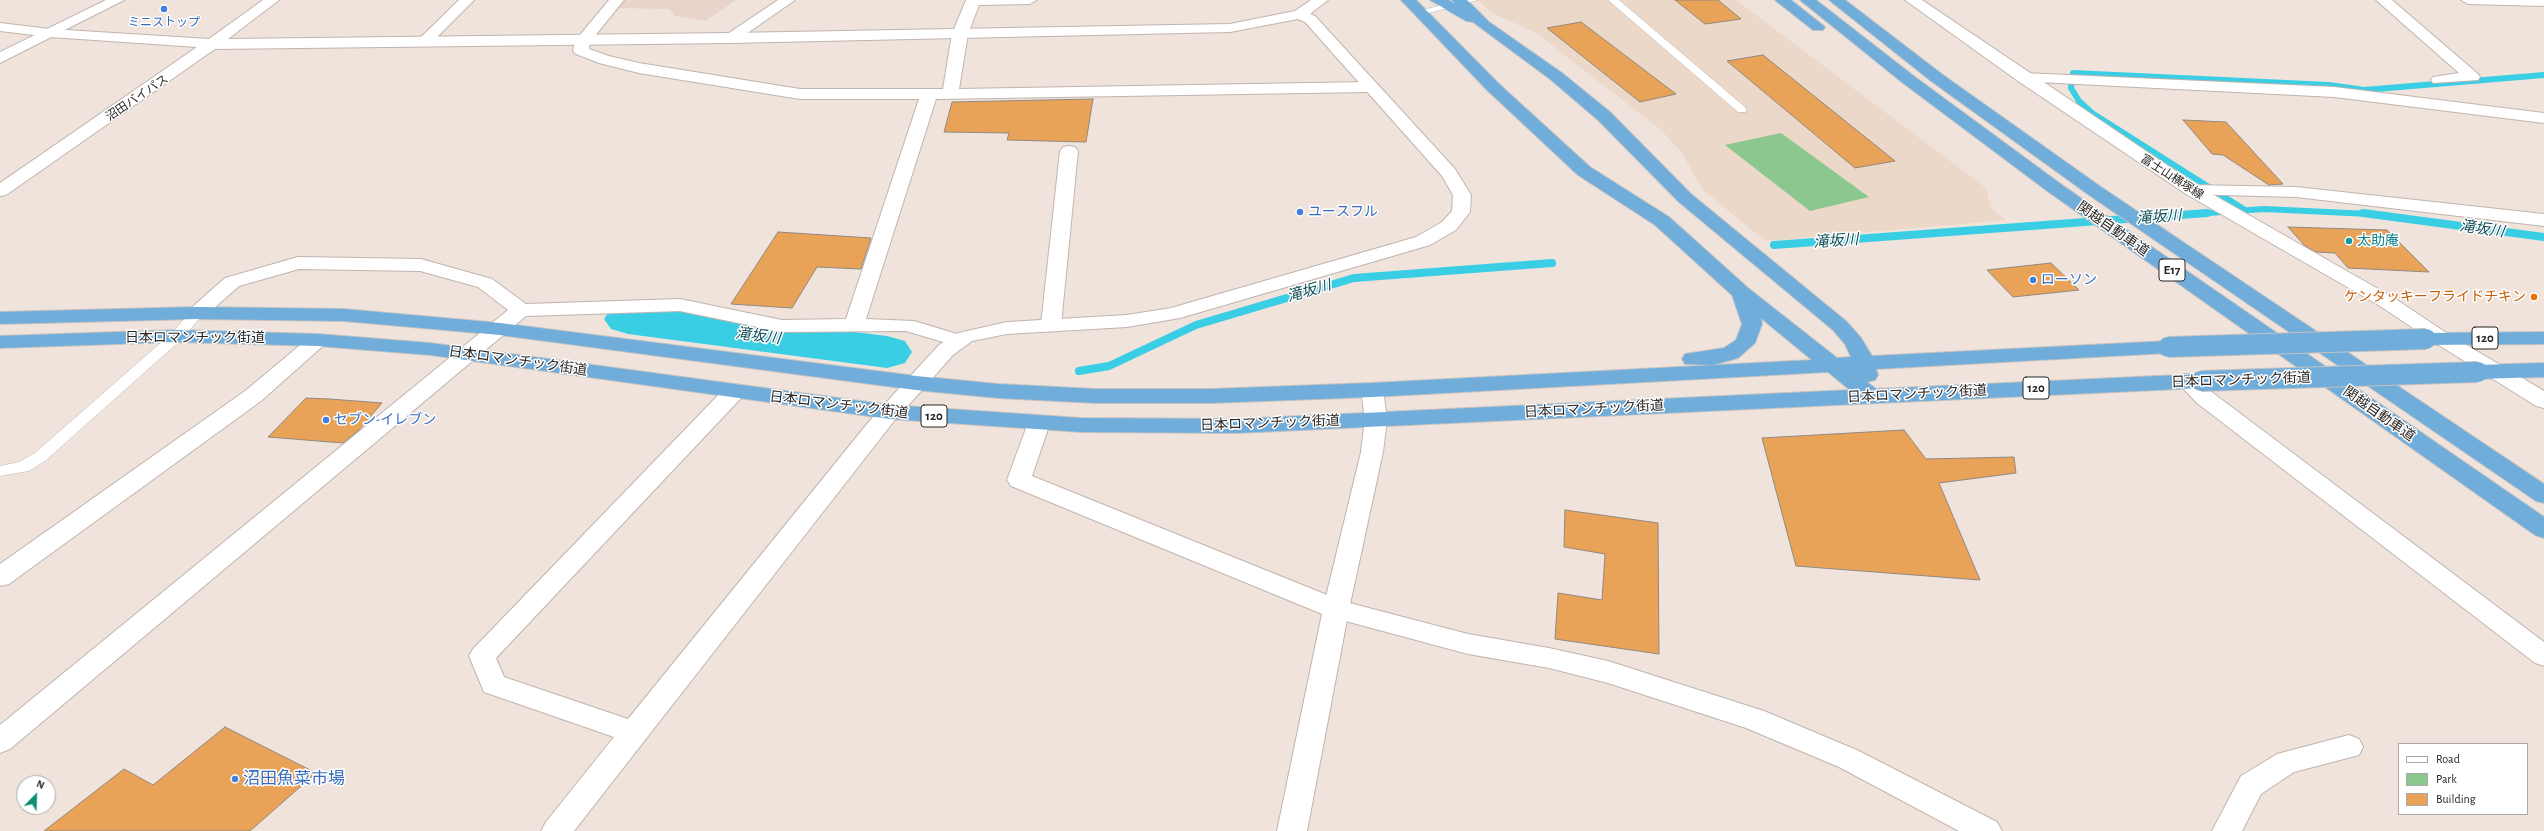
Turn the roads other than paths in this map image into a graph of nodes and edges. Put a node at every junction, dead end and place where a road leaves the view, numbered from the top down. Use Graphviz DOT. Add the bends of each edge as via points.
graph roads {
  1 [pos="117,0"];
  2 [pos="272,0"];
  3 [pos="467,0"];
  4 [pos="617,0"];
  5 [pos="788,0"];
  6 [pos="1030,0"];
  7 [pos="1321,0"];
  8 [pos="1613,0"];
  9 [pos="1782,0"];
  10 [pos="1807,0"];
  11 [pos="1912,0"];
  12 [pos="2383,0"];
  13 [pos="2468,0"];
  14 [pos="1455,2"];
  15 [pos="2544,2"];
  16 [pos="1840,3"];
  17 [pos="1414,6"];
  18 [pos="1300,14"];
  19 [pos="0,27"];
  20 [pos="50,33"];
  21 [pos="960,34"];
  22 [pos="731,38"];
  23 [pos="583,41"];
  24 [pos="423,43"];
  25 [pos="215,44"];
  26 [pos="0,58"];
  27 [pos="2024,78"];
  28 [pos="2439,80"];
  29 [pos="1369,87"];
  30 [pos="929,94"];
  31 [pos="950,94"];
  32 [pos="1742,110"];
  33 [pos="2544,118"];
  34 [pos="1069,151"];
  35 [pos="2056,189"];
  36 [pos="2192,190"];
  37 [pos="0,191"];
  38 [pos="2544,220"];
  39 [pos="1741,292"];
  40 [pos="521,310"];
  41 [pos="197,313"];
  42 [pos="0,318"];
  43 [pos="1051,325"];
  44 [pos="854,326"];
  45 [pos="500,329"];
  46 [pos="177,336"];
  47 [pos="2544,338"];
  48 [pos="2434,339"];
  49 [pos="318,340"];
  50 [pos="960,341"];
  51 [pos="0,342"];
  52 [pos="468,354"];
  53 [pos="1864,362"];
  54 [pos="1833,364"];
  55 [pos="2544,370"];
  56 [pos="2486,372"];
  57 [pos="2194,381"];
  58 [pos="1509,382"];
  59 [pos="916,383"];
  60 [pos="1372,390"];
  61 [pos="735,391"];
  62 [pos="1871,396"];
  63 [pos="2544,401"];
  64 [pos="890,412"];
  65 [pos="1376,420"];
  66 [pos="1039,423"];
  67 [pos="0,471"];
  68 [pos="2544,495"];
  69 [pos="2544,530"];
  70 [pos="0,577"];
  71 [pos="1336,609"];
  72 [pos="2544,656"];
  73 [pos="635,733"];
  74 [pos="0,740"];
  75 [pos="2349,747"];
  76 [pos="556,831"];
  77 [pos="1292,831"];
  78 [pos="1987,831"];
  79 [pos="2227,831"];
  1 -- 20 [label="street"];
  2 -- 25 [label="street, 沼田バイパス"];
  3 -- 24 [label="street"];
  4 -- 23 [label="street"];
  5 -- 22 [label="street"];
  6 -- 21 [label="street" via="973,0"];
  7 -- 18 [label="street"];
  8 -- 32 [label="lane"];
  9 -- 35 [label="highway" via="1940,113"];
  10 -- 35 [label="highway, 関越自動車道 / E17"];
  11 -- 27 [label="street, 富士山横塚線"];
  12 -- 28 [label="street" via="2472,77"];
  13 -- 15 [label="street"];
  14 -- 17 [label="lane"];
  14 -- 53 [label="highway" via="1556,76 1604,116 1685,198 1840,326 1854,342"];
  16 -- 68 [label="highway, 関越自動車道 / E17" via="1937,78 2095,191"];
  17 -- 39 [label="highway" via="1493,87 1584,170 1662,221"];
  18 -- 21 [label="street" via="1230,28"];
  18 -- 29 [label="street" via="1310,19"];
  19 -- 20 [label="street"];
  20 -- 25 [label="street"];
  20 -- 26 [label="street"];
  21 -- 22 [label="street"];
  21 -- 31 [label="street"];
  22 -- 23 [label="street"];
  23 -- 24 [label="street"];
  23 -- 30 [label="street" via="581,51 604,60 800,94"];
  24 -- 25 [label="street"];
  25 -- 37 [label="street, 沼田バイパス"];
  27 -- 33 [label="street" via="2334,92 2490,114"];
  27 -- 36 [label="street, 富士山横塚線"];
  29 -- 31 [label="street"];
  29 -- 43 [label="street" via="1449,173 1462,195 1460,212 1449,226 1423,241 1173,314 1127,321"];
  30 -- 31 [label="street"];
  30 -- 44 [label="street"];
  34 -- 43 [label="street"];
  35 -- 69 [label="highway, 関越自動車道 / E17"];
  36 -- 38 [label="street" via="2296,192"];
  36 -- 48 [label="street, 富士山横塚線" via="2387,302"];
  39 -- 54 [label="highway"];
  39 -- 58 [label="highway" via="1752,324 1745,343 1731,353 1713,358 1549,370"];
  40 -- 41 [label="street" via="485,283 421,265 298,263 232,282"];
  40 -- 44 [label="street" via="680,305 782,326"];
  40 -- 45 [label="street"];
  41 -- 42 [label="highway, 日本ロマンチック街道 / 120"];
  41 -- 45 [label="highway, 日本ロマンチック街道 / 120" via="344,315"];
  41 -- 46 [label="lane"];
  43 -- 50 [label="street" via="986,331"];
  44 -- 50 [label="street" via="907,325"];
  45 -- 52 [label="street"];
  45 -- 59 [label="highway, 日本ロマンチック街道 / 120"];
  46 -- 49 [label="highway, 日本ロマンチック街道 / 120"];
  46 -- 51 [label="highway, 日本ロマンチック街道 / 120"];
  46 -- 67 [label="lane" via="40,457 23,466"];
  47 -- 48 [label="highway, 日本ロマンチック街道 / 120"];
  48 -- 53 [label="highway, 日本ロマンチック街道 / 120, bridge" via="2168,347"];
  48 -- 56 [label="street, 富士山横塚線"];
  49 -- 52 [label="highway, 日本ロマンチック街道 / 120"];
  49 -- 70 [label="street" via="253,396"];
  50 -- 59 [label="street" via="946,350"];
  52 -- 61 [label="highway, 日本ロマンチック街道 / 120"];
  52 -- 74 [label="street"];
  53 -- 54 [label="highway, 日本ロマンチック街道 / 120"];
  53 -- 62 [label="highway"];
  54 -- 58 [label="highway, 日本ロマンチック街道 / 120"];
  54 -- 62 [label="highway"];
  55 -- 56 [label="highway, 日本ロマンチック街道 / 120"];
  56 -- 57 [label="highway, 日本ロマンチック街道 / 120, bridge"];
  56 -- 63 [label="street, 富士山横塚線"];
  57 -- 62 [label="highway, 日本ロマンチック街道 / 120"];
  57 -- 72 [label="street" via="2204,398"];
  58 -- 60 [label="highway, 日本ロマンチック街道 / 120"];
  59 -- 60 [label="highway, 日本ロマンチック街道 / 120" via="998,391 1096,396 1211,396"];
  59 -- 64 [label="street"];
  60 -- 65 [label="street"];
  61 -- 64 [label="highway, 日本ロマンチック街道 / 120"];
  61 -- 73 [label="street" via="482,656 494,684"];
  62 -- 65 [label="highway, 日本ロマンチック街道 / 120"];
  64 -- 66 [label="highway, 日本ロマンチック街道 / 120"];
  64 -- 73 [label="street"];
  65 -- 66 [label="highway, 日本ロマンチック街道 / 120" via="1237,426"];
  65 -- 71 [label="street" via="1372,452"];
  66 -- 71 [label="street" via="1019,480"];
  71 -- 77 [label="street"];
  71 -- 78 [label="street" via="1468,644 1549,658 1608,672 1754,719 1849,759"];
  73 -- 76 [label="street"];
  75 -- 79 [label="street" via="2287,762 2251,785"];
}
